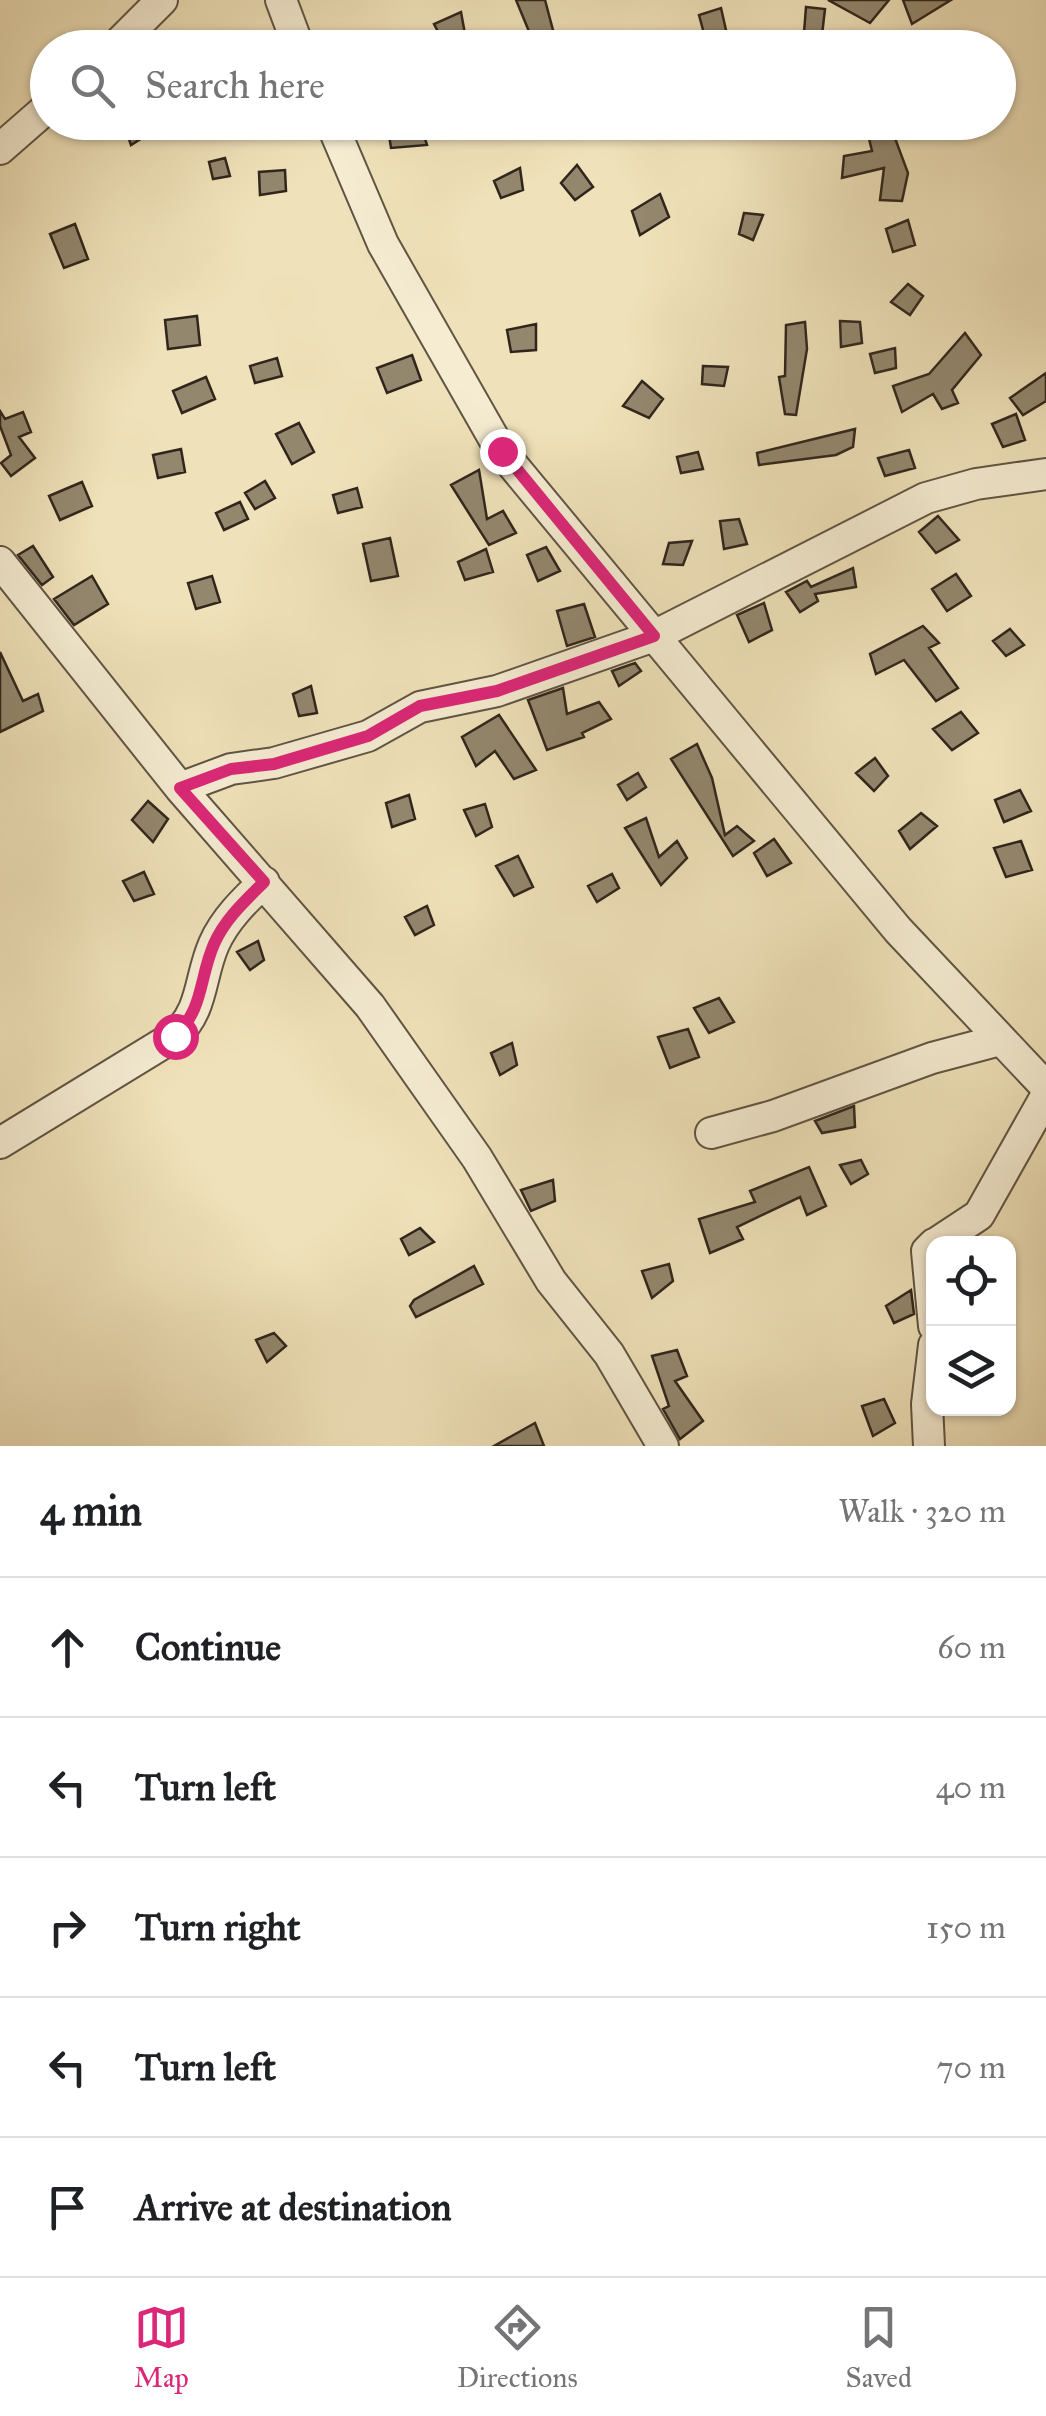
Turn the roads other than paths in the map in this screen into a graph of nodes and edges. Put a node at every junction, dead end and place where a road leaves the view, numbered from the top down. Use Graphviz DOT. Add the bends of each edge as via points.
graph roads {
  1 [pos="162,0"];
  2 [pos="281,0"];
  3 [pos="132,30"];
  4 [pos="292,30"];
  5 [pos="30,122"];
  6 [pos="339,140"];
  7 [pos="0,148"];
  8 [pos="1046,474"];
  9 [pos="0,562"];
  10 [pos="654,636"];
  11 [pos="180,788"];
  12 [pos="264,882"];
  13 [pos="1000,1040"];
  14 [pos="1043,1079"];
  15 [pos="711,1133"];
  16 [pos="0,1143"];
  17 [pos="946,1236"];
  18 [pos="927,1416"];
  19 [pos="663,1446"];
  20 [pos="929,1446"];
  1 -- 3 [label="street"];
  2 -- 4 [label="street"];
  5 -- 7 [label="street"];
  6 -- 10 [label="street" via="383,244 502,451"];
  8 -- 10 [label="street" via="926,498"];
  9 -- 11 [label="street"];
  10 -- 11 [label="street" via="497,691 420,706 368,736"];
  10 -- 13 [label="street" via="898,930"];
  11 -- 12 [label="street"];
  12 -- 16 [label="street" via="223,927 190,1022"];
  12 -- 19 [label="street" via="370,1006 477,1158 551,1280 609,1354"];
  13 -- 14 [label="street"];
  13 -- 15 [label="street"];
  14 -- 17 [label="street" via="979,1215"];
  18 -- 20 [label="street"];
}
